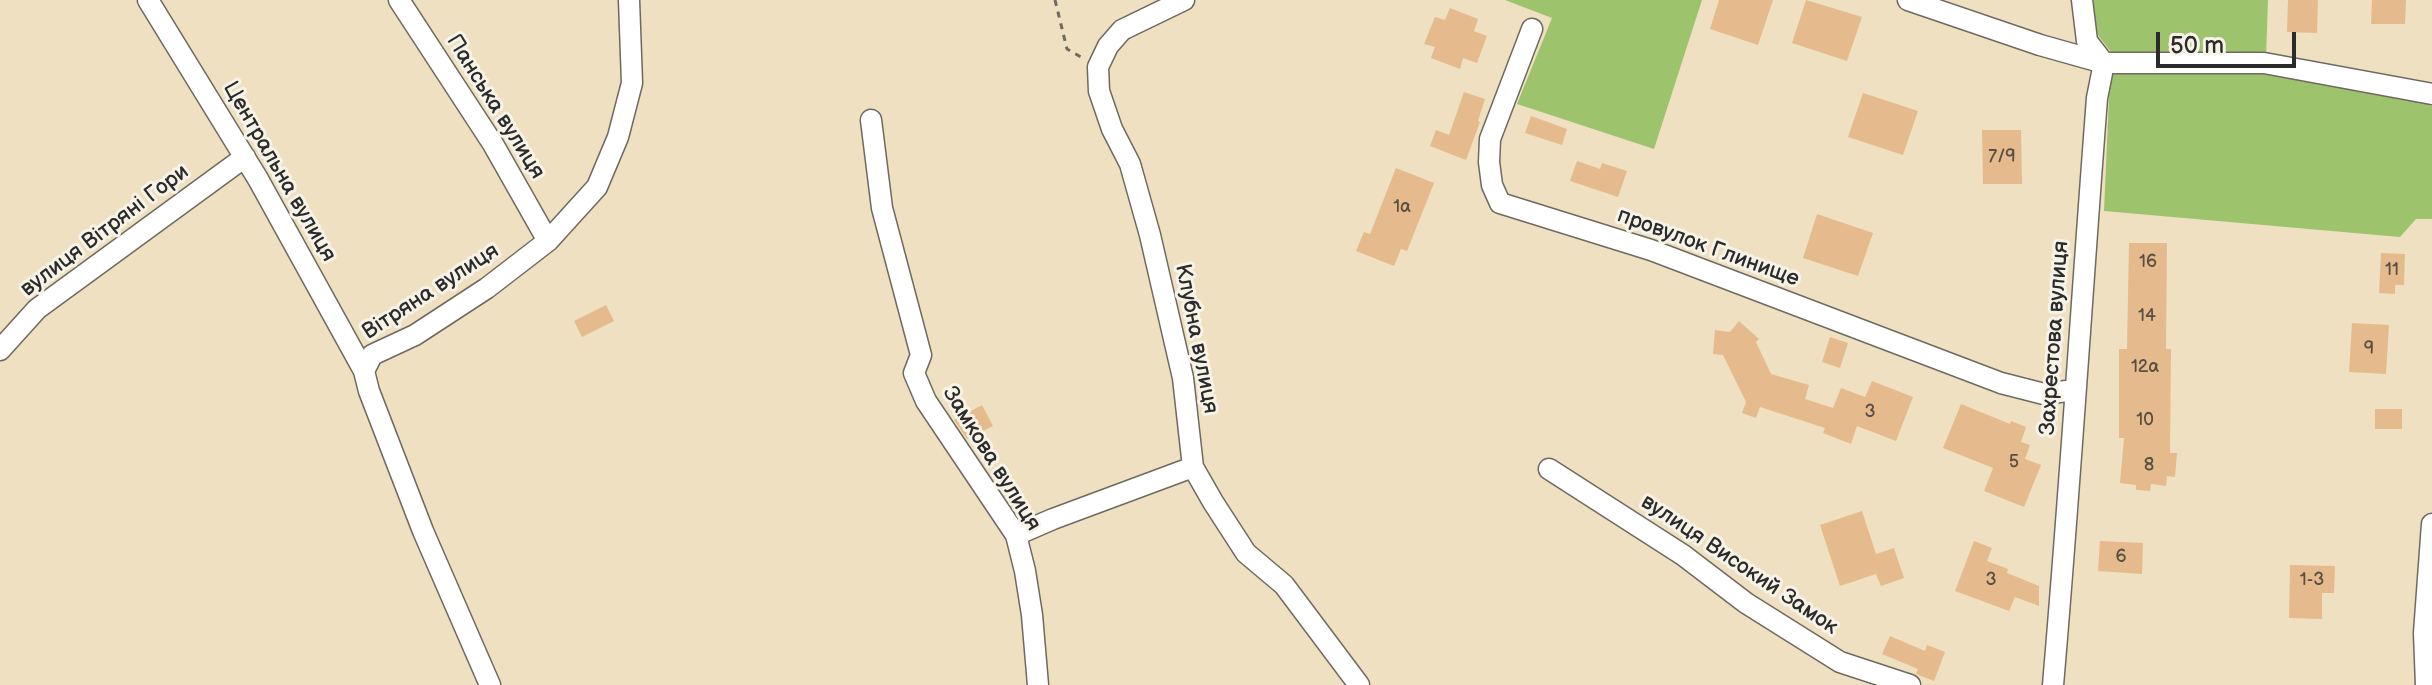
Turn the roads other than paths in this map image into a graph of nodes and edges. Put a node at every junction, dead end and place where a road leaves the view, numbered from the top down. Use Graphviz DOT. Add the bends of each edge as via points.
graph roads {
  1 [pos="148,0"];
  2 [pos="399,0"];
  3 [pos="629,0"];
  4 [pos="1184,0"];
  5 [pos="1908,0"];
  6 [pos="2082,0"];
  7 [pos="1532,29"];
  8 [pos="2104,63"];
  9 [pos="2432,94"];
  10 [pos="871,120"];
  11 [pos="245,157"];
  12 [pos="548,241"];
  13 [pos="0,350"];
  14 [pos="364,371"];
  15 [pos="2074,390"];
  16 [pos="1193,467"];
  17 [pos="1549,469"];
  18 [pos="2432,524"];
  19 [pos="1016,535"];
  20 [pos="490,685"];
  21 [pos="1038,685"];
  22 [pos="1359,685"];
  23 [pos="1910,685"];
  24 [pos="2053,685"];
  25 [pos="2426,685"];
  1 -- 11 [label="street, Центральна вулиця"];
  2 -- 12 [label="street, Панська вулиця" via="493,144"];
  3 -- 12 [label="street, Вітряна вулиця" via="632,83 618,137 597,187"];
  4 -- 16 [label="street, Клубна вулиця" via="1122,30 1098,67 1099,91 1130,164 1160,274 1183,378"];
  5 -- 8 [label="street"];
  6 -- 8 [label="street" via="2087,41"];
  7 -- 15 [label="street, провулок Глинище" via="1490,139 1492,185 1500,203 1651,250 2001,383 2044,394"];
  8 -- 9 [label="street" via="2264,63"];
  8 -- 15 [label="street, Захрестова вулиця"];
  10 -- 19 [label="street, Замкова вулиця" via="882,208 921,355 914,373 926,401"];
  11 -- 13 [label="street, вулиця Вітряні Гори" via="37,309"];
  11 -- 14 [label="street, Центральна вулиця"];
  12 -- 14 [label="street, Вітряна вулиця" via="415,335 372,355"];
  14 -- 20 [label="street, Вітряна вулиця" via="423,531"];
  15 -- 24 [label="street, Захрестова вулиця"];
  16 -- 19 [label="street"];
  16 -- 22 [label="street, Клубна вулиця" via="1246,553 1284,585"];
  17 -- 23 [label="street, вулиця Високий Замок" via="1840,662"];
  18 -- 25 [label="street" via="2424,620"];
  19 -- 21 [label="street, Замкова вулиця" via="1032,615"];
}
